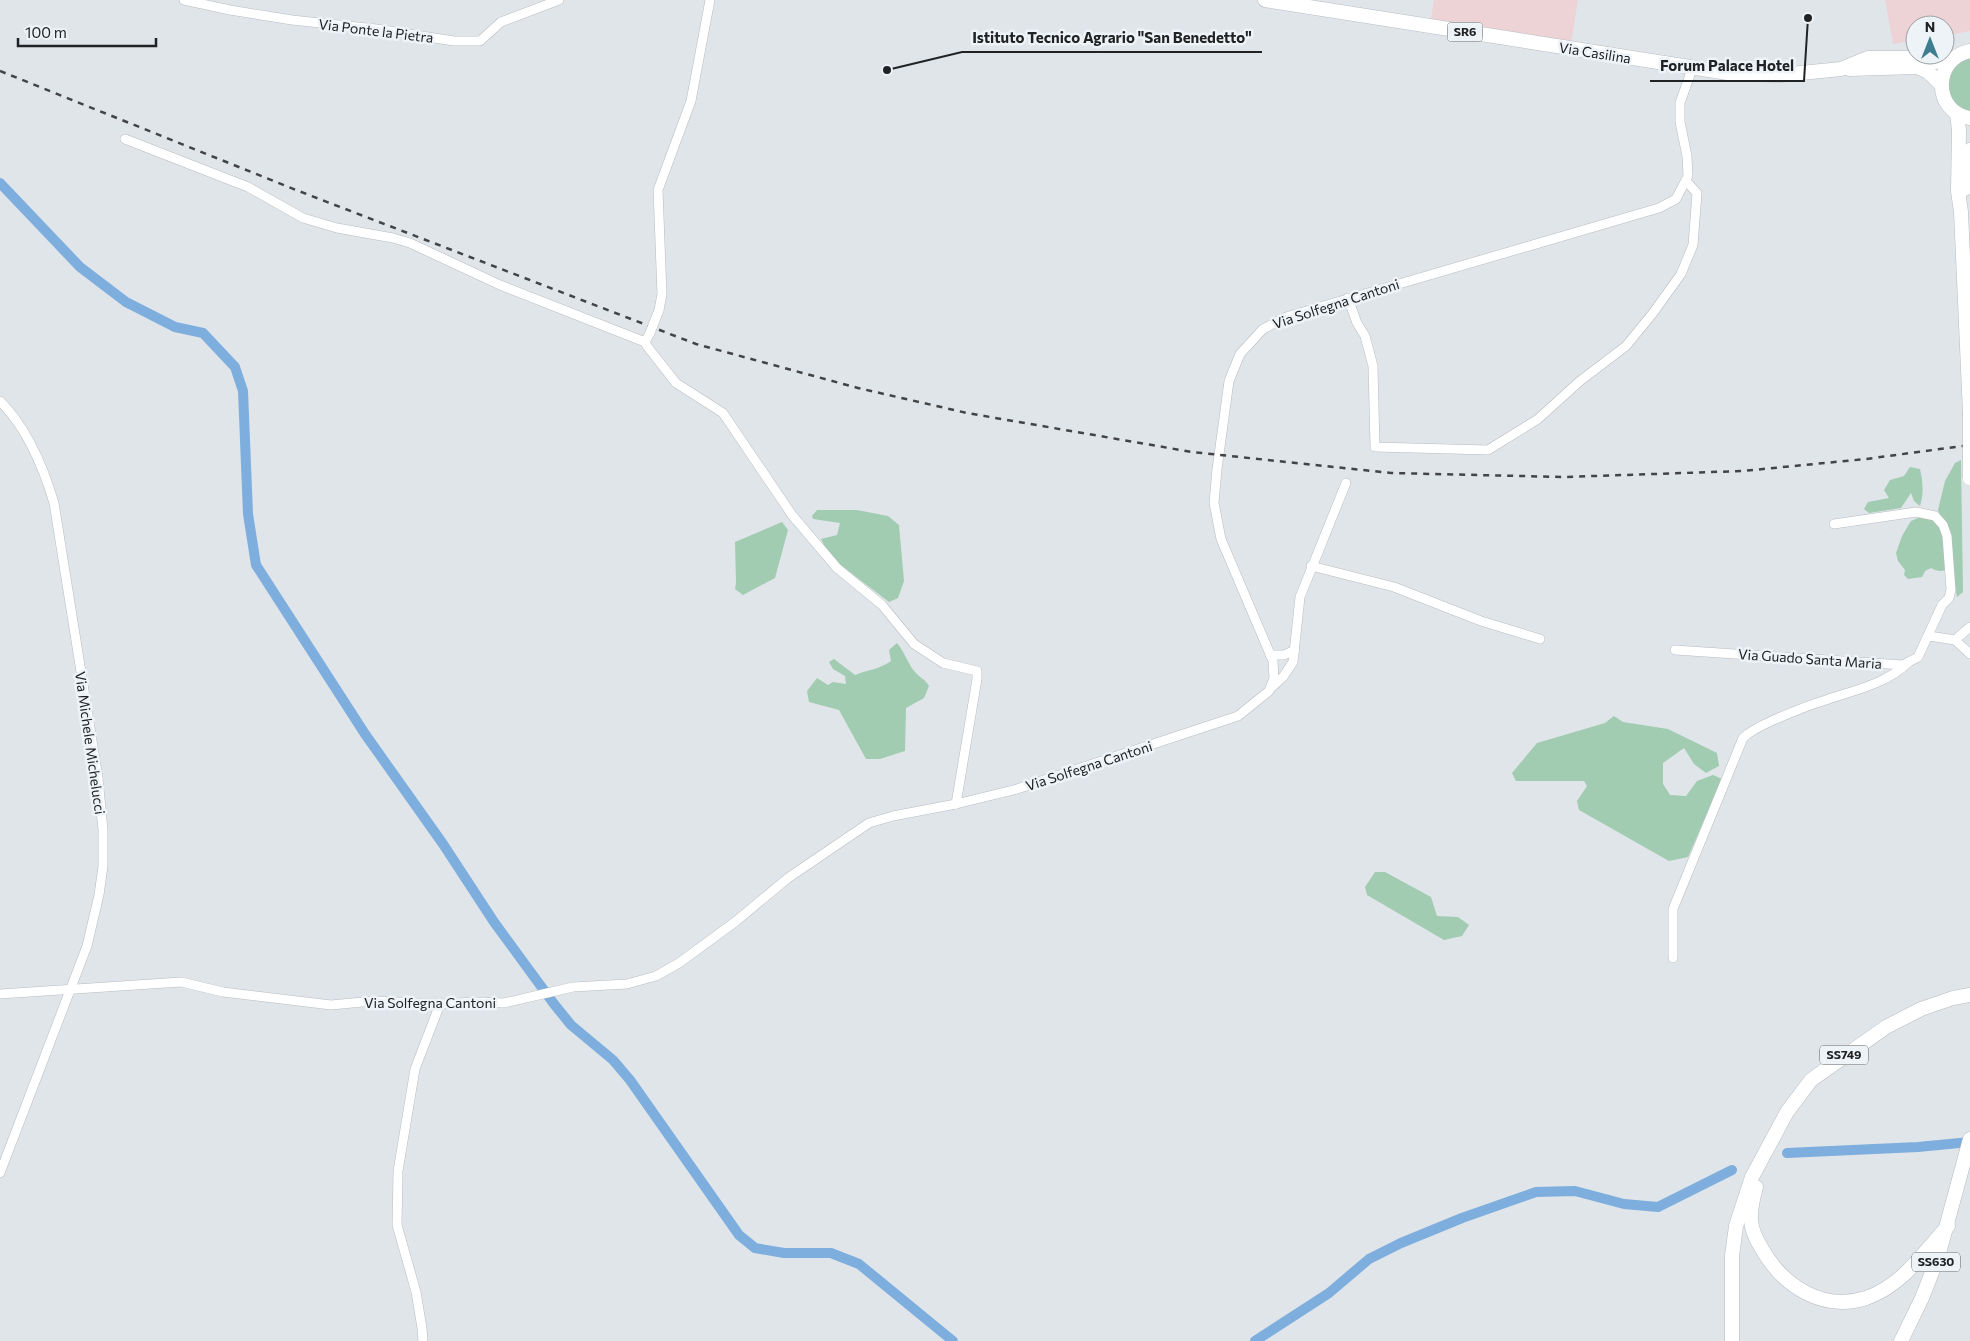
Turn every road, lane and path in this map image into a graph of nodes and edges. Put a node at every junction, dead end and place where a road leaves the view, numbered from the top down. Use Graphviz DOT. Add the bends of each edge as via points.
graph roads {
  1 [pos="184,0"];
  2 [pos="559,0"];
  3 [pos="710,0"];
  4 [pos="1265,0"];
  5 [pos="1970,51"];
  6 [pos="1905,58"];
  7 [pos="1955,58"];
  8 [pos="1949,65"];
  9 [pos="1692,69"];
  10 [pos="1841,69"];
  11 [pos="1941,84"];
  12 [pos="1963,116"];
  13 [pos="125,140"];
  14 [pos="1970,150"];
  15 [pos="1686,181"];
  16 [pos="1961,212"];
  17 [pos="1348,298"];
  18 [pos="644,342"];
  19 [pos="0,401"];
  20 [pos="1970,414"];
  21 [pos="1970,478"];
  22 [pos="1346,483"];
  23 [pos="1970,484"];
  24 [pos="1834,524"];
  25 [pos="1311,566"];
  26 [pos="1970,627"];
  27 [pos="1929,636"];
  28 [pos="1540,639"];
  29 [pos="1955,640"];
  30 [pos="1295,650"];
  31 [pos="1676,650"];
  32 [pos="1270,654"];
  33 [pos="1970,654"];
  34 [pos="1909,662"];
  35 [pos="1269,691"];
  36 [pos="956,804"];
  37 [pos="1673,958"];
  38 [pos="72,990"];
  39 [pos="0,994"];
  40 [pos="1970,995"];
  41 [pos="440,1004"];
  42 [pos="1969,1144"];
  43 [pos="1759,1165"];
  44 [pos="0,1173"];
  45 [pos="1948,1226"];
  46 [pos="1902,1340"];
  47 [pos="423,1341"];
  48 [pos="1732,1341"];
  1 -- 2 [label="street, Via Ponte la Pietra" via="292,20 454,41 480,41 501,22"];
  3 -- 18 [label="street, bridge" via="692,101 658,190 662,294 659,310"];
  4 -- 9 [label="main road, Via Casilina / SR6"];
  5 -- 7 [label="main road, Via Casilina"];
  6 -- 10 [label="main road, Via Casilina / SR6" via="1868,58"];
  8 -- 11 [label="main road"];
  9 -- 10 [label="main road, Via Casilina / SR6" via="1741,75"];
  9 -- 15 [label="street" via="1680,103 1687,156"];
  10 -- 11 [label="main road" via="1917,67"];
  11 -- 12 [label="main road" via="1945,101"];
  12 -- 16 [label="main road" via="1959,130"];
  13 -- 18 [label="street" via="248,187 303,218 410,243 500,286"];
  14 -- 16 [label="main road"];
  15 -- 17 [label="street, Via Solfegna Cantoni" via="1676,199 1659,208"];
  15 -- 17 [label="street" via="1697,192 1693,245 1681,274 1653,313 1626,346 1580,381 1538,420 1488,450 1375,447 1373,366 1365,336"];
  16 -- 20 [label="main road"];
  17 -- 32 [label="street, Via Solfegna Cantoni" via="1286,317 1263,328 1240,354 1229,381 1214,503 1221,539"];
  18 -- 36 [label="street" via="676,382 723,412 792,515 837,568 882,606 914,644 943,663 977,671"];
  19 -- 38 [label="street, Via Michele Michelucci" via="32,444 54,503 98,778 103,866 87,946"];
  20 -- 21 [label="main road, bridge"];
  21 -- 23 [label="main road"];
  22 -- 25 [label="street"];
  24 -- 27 [label="street" via="1916,512 1935,516 1943,525 1947,536 1951,590"];
  25 -- 28 [label="street" via="1394,587 1481,621"];
  25 -- 30 [label="street" via="1300,597"];
  26 -- 29 [label="street"];
  27 -- 29 [label="street"];
  27 -- 34 [label="street" via="1918,657"];
  29 -- 33 [label="street"];
  30 -- 32 [label="street" via="1284,655"];
  30 -- 35 [label="street" via="1293,662"];
  31 -- 34 [label="street, Via Guado Santa Maria" via="1902,665"];
  32 -- 35 [label="street, Via Solfegna Cantoni" via="1274,678"];
  34 -- 37 [label="street" via="1899,672 1880,682 1764,724 1743,738 1673,909"];
  35 -- 36 [label="street, Via Solfegna Cantoni" via="1238,716 1017,789"];
  36 -- 41 [label="street, Via Solfegna Cantoni" via="869,823 788,878 679,963 656,976 628,984 573,987 504,1003"];
  38 -- 39 [label="street, Via Solfegna Cantoni"];
  38 -- 41 [label="street, Via Solfegna Cantoni" via="181,982 223,992 331,1005 373,1002"];
  38 -- 44 [label="street, Via Michele Michelucci"];
  40 -- 43 [label="main road, SS749" via="1921,1010 1886,1027 1811,1080 1787,1112"];
  41 -- 47 [label="street" via="415,1069 398,1171 398,1225 416,1292"];
  42 -- 45 [label="main road, SS630"];
  43 -- 45 [label="main road" via="1751,1222 1757,1241 1784,1279 1804,1293 1831,1301 1866,1298 1898,1281"];
  43 -- 48 [label="main road" via="1736,1226 1732,1256"];
  45 -- 46 [label="main road, SS630" via="1932,1276"];
}
